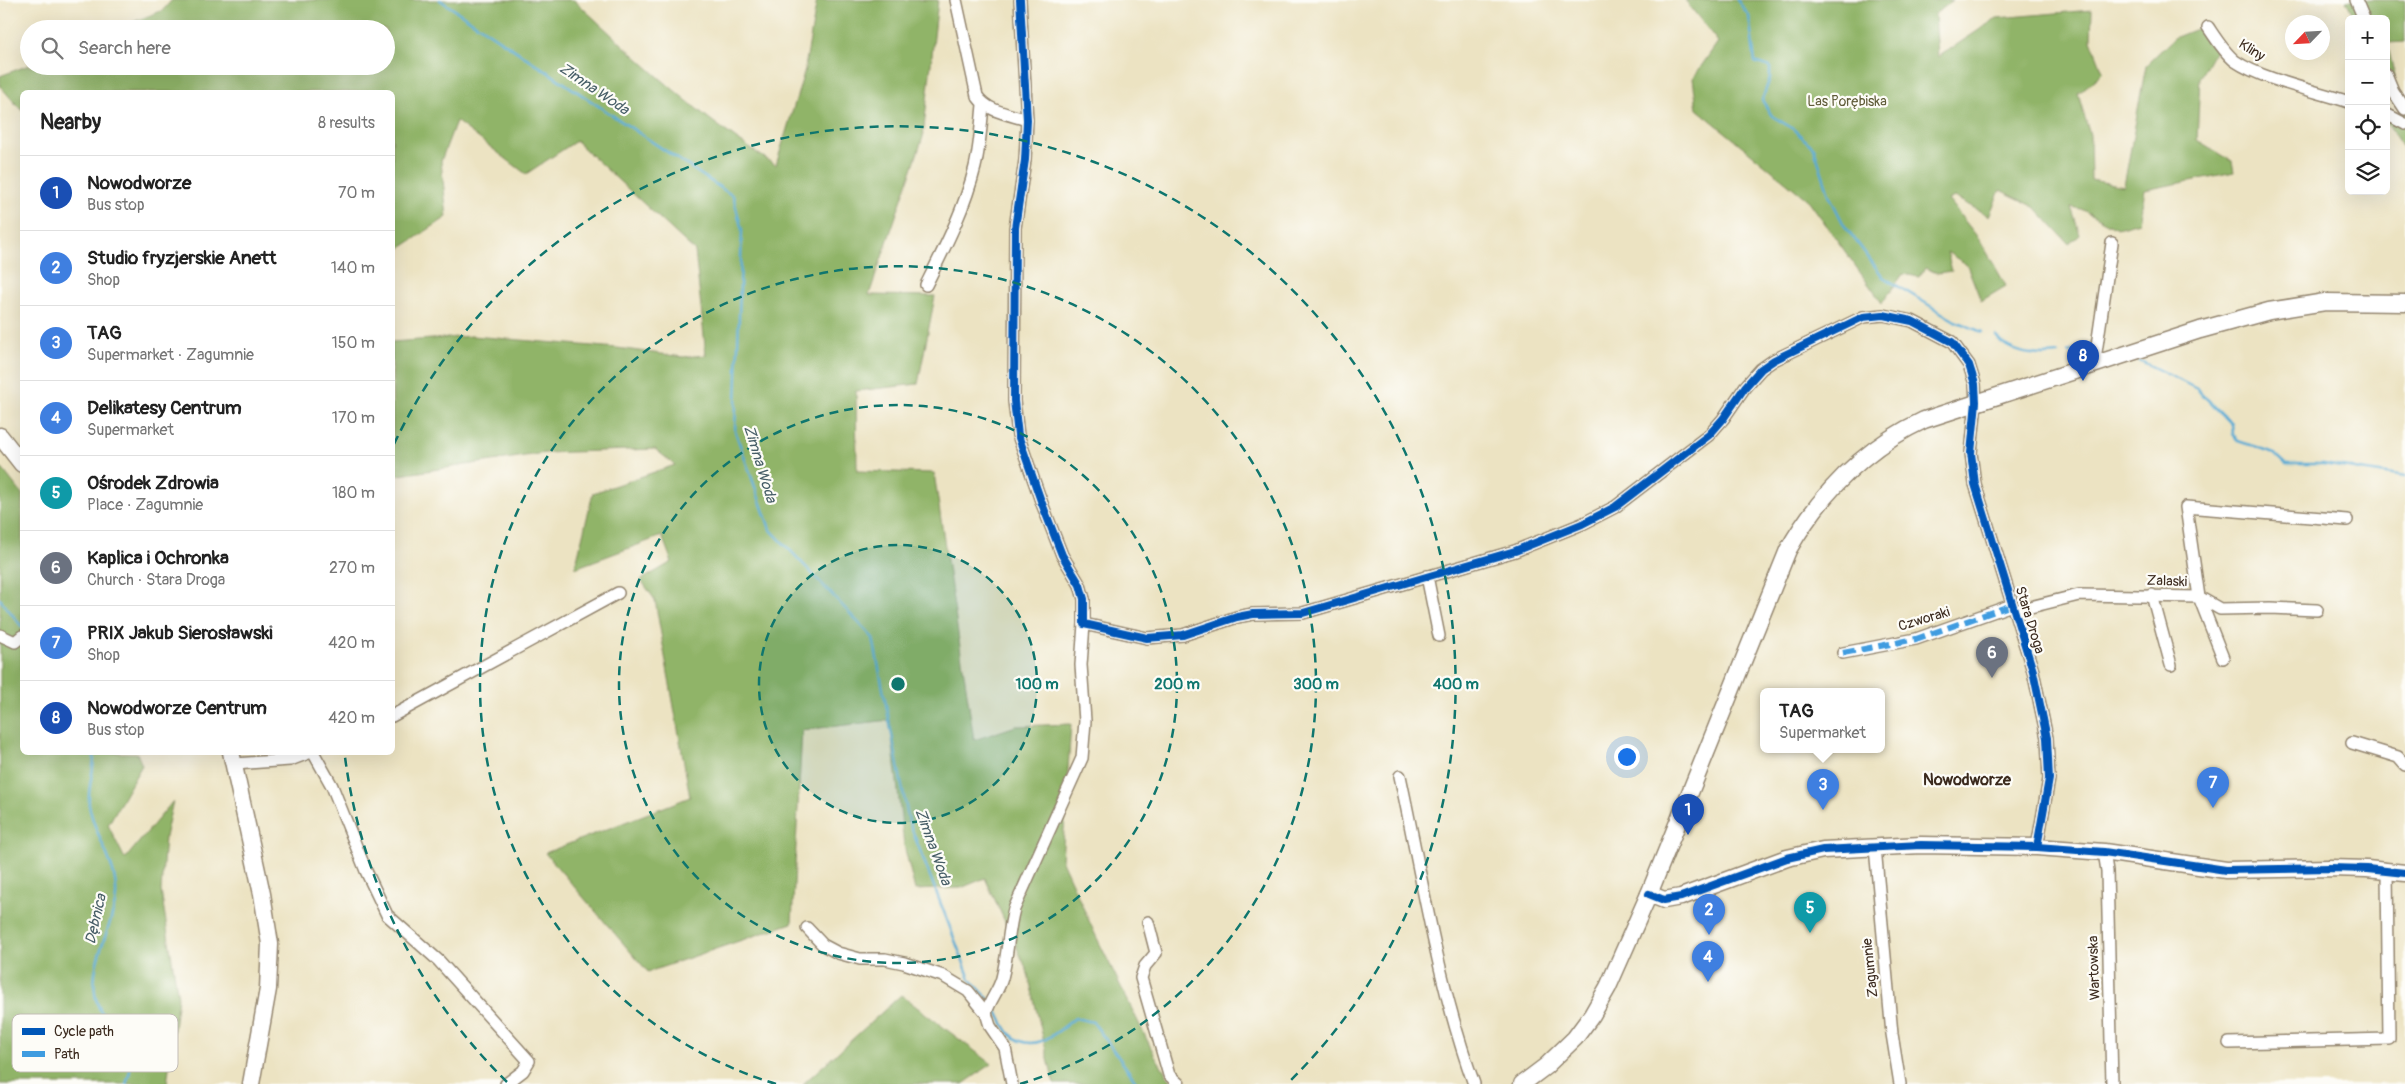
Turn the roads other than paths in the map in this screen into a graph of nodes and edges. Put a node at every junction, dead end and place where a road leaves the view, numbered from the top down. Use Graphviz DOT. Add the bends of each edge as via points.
graph roads {
  1 [pos="956,0"];
  2 [pos="1020,0"];
  3 [pos="2356,0"];
  4 [pos="2362,15"];
  5 [pos="2208,28"];
  6 [pos="2390,84"];
  7 [pos="2345,101"];
  8 [pos="983,105"];
  9 [pos="2405,109"];
  10 [pos="2390,116"];
  11 [pos="1027,120"];
  12 [pos="2405,124"];
  13 [pos="2112,243"];
  14 [pos="926,286"];
  15 [pos="2405,303"];
  16 [pos="2094,366"];
  17 [pos="1976,402"];
  18 [pos="0,436"];
  19 [pos="20,461"];
  20 [pos="2347,520"];
  21 [pos="1427,576"];
  22 [pos="618,593"];
  23 [pos="2152,595"];
  24 [pos="2199,597"];
  25 [pos="2013,608"];
  26 [pos="2317,610"];
  27 [pos="1084,624"];
  28 [pos="0,635"];
  29 [pos="1439,636"];
  30 [pos="20,638"];
  31 [pos="1843,654"];
  32 [pos="2223,658"];
  33 [pos="2171,665"];
  34 [pos="395,714"];
  35 [pos="2352,744"];
  36 [pos="304,755"];
  37 [pos="314,755"];
  38 [pos="233,758"];
  39 [pos="2405,765"];
  40 [pos="1400,776"];
  41 [pos="2037,847"];
  42 [pos="1875,848"];
  43 [pos="2104,852"];
  44 [pos="2388,871"];
  45 [pos="2405,873"];
  46 [pos="1649,894"];
  47 [pos="1148,922"];
  48 [pos="807,928"];
  49 [pos="986,1013"];
  50 [pos="2229,1043"];
  51 [pos="1012,1083"];
  52 [pos="251,1084"];
  53 [pos="506,1084"];
  54 [pos="1179,1084"];
  55 [pos="1474,1084"];
  56 [pos="1522,1084"];
  57 [pos="1900,1084"];
  58 [pos="2112,1084"];
  1 -- 8 [label="street" via="976,96"];
  2 -- 11 [label="street"];
  3 -- 4 [label="street"];
  5 -- 7 [label="street, Kliny" via="2235,60 2264,75"];
  6 -- 9 [label="street"];
  8 -- 11 [label="street"];
  8 -- 14 [label="street" via="975,168 954,228"];
  10 -- 12 [label="street"];
  11 -- 27 [label="street" via="1015,228 1014,401 1018,435 1041,502 1062,555 1082,592"];
  13 -- 16 [label="street"];
  15 -- 16 [label="main road" via="2325,302 2269,311 2200,330"];
  16 -- 17 [label="main road"];
  17 -- 21 [label="street, Stara Droga" via="1969,365 1952,342 1904,319 1883,315 1863,317 1761,369 1709,435 1616,507 1515,551"];
  17 -- 25 [label="street, Stara Droga" via="1971,453 1975,484"];
  17 -- 46 [label="main road" via="1924,420 1893,437 1857,464 1814,507 1778,572"];
  18 -- 19 [label="main road"];
  20 -- 24 [label="street" via="2186,507"];
  21 -- 27 [label="street, Stara Droga" via="1303,613 1253,614 1183,635 1147,638"];
  21 -- 29 [label="street"];
  22 -- 34 [label="street"];
  23 -- 24 [label="street, Zalaski"];
  23 -- 25 [label="street, Zalaski" via="2079,595"];
  23 -- 33 [label="street"];
  24 -- 26 [label="street, Zalaski" via="2220,609"];
  24 -- 32 [label="street"];
  25 -- 31 [label="street, Czworaki" via="1916,639"];
  25 -- 41 [label="street, Stara Droga" via="2033,671 2050,758"];
  27 -- 49 [label="street" via="1081,665 1086,721 1082,758 1014,909 1003,975"];
  28 -- 30 [label="street" via="14,642"];
  35 -- 39 [label="street" via="2398,757"];
  36 -- 38 [label="street" via="290,760"];
  37 -- 53 [label="street" via="332,786 387,914 439,961 529,1060 523,1071"];
  38 -- 52 [label="main road" via="270,944 268,990"];
  40 -- 55 [label="street" via="1439,957 1462,1050"];
  41 -- 42 [label="main road"];
  41 -- 43 [label="main road"];
  42 -- 46 [label="main road" via="1823,850 1787,858 1681,897 1664,900"];
  42 -- 57 [label="street, Zagumnie" via="1892,1034"];
  43 -- 44 [label="main road" via="2226,870 2330,868"];
  43 -- 58 [label="street, Wartowska"];
  44 -- 45 [label="main road"];
  44 -- 50 [label="street" via="2389,1039"];
  46 -- 56 [label="main road" via="1621,960 1592,1015 1575,1038"];
  47 -- 54 [label="street" via="1156,953 1144,966 1141,978 1169,1075"];
  48 -- 49 [label="street" via="823,945 838,953 860,959 886,959 943,976 968,991"];
  49 -- 51 [label="street" via="990,1026 1005,1048"];
}
